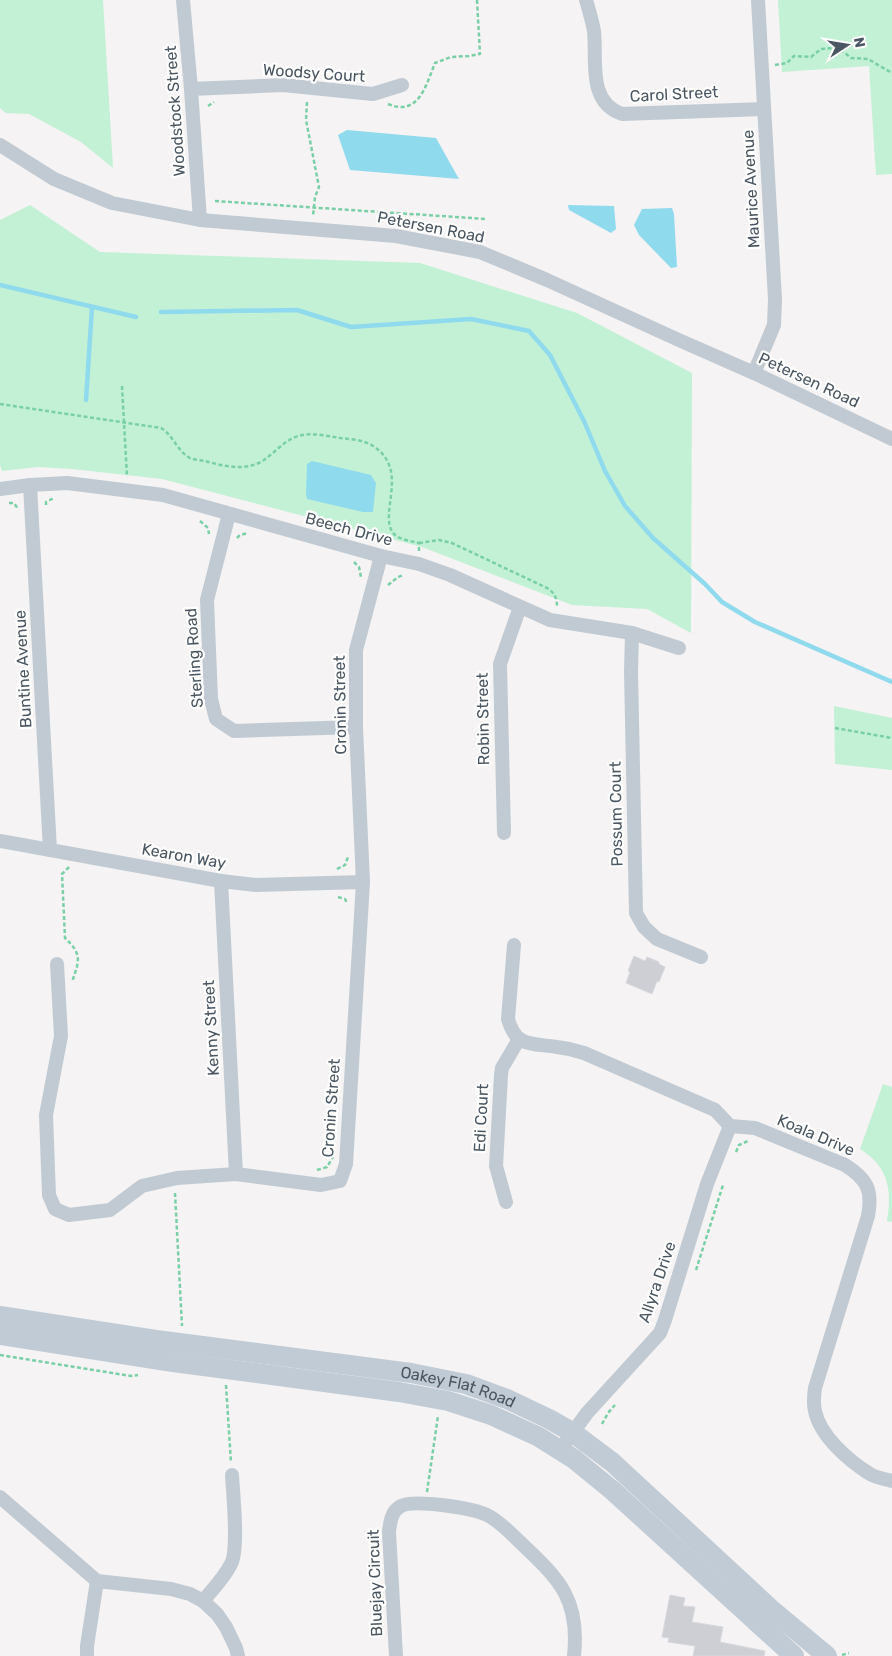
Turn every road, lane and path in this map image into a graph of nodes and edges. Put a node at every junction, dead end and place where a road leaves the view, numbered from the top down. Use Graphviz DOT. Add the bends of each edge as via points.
graph roads {
  1 [pos="183,0"];
  2 [pos="477,0"];
  3 [pos="586,0"];
  4 [pos="758,0"];
  5 [pos="761,67"];
  6 [pos="892,73"];
  7 [pos="402,85"];
  8 [pos="310,88"];
  9 [pos="192,89"];
  10 [pos="387,104"];
  11 [pos="764,108"];
  12 [pos="0,145"];
  13 [pos="215,201"];
  14 [pos="313,207"];
  15 [pos="486,219"];
  16 [pos="200,220"];
  17 [pos="312,228"];
  18 [pos="754,373"];
  19 [pos="122,386"];
  20 [pos="0,404"];
  21 [pos="124,423"];
  22 [pos="892,439"];
  23 [pos="30,485"];
  24 [pos="126,491"];
  25 [pos="2,495"];
  26 [pos="58,495"];
  27 [pos="32,513"];
  28 [pos="229,514"];
  29 [pos="418,543"];
  30 [pos="381,556"];
  31 [pos="419,564"];
  32 [pos="408,576"];
  33 [pos="374,584"];
  34 [pos="520,607"];
  35 [pos="556,621"];
  36 [pos="632,633"];
  37 [pos="679,648"];
  38 [pos="356,727"];
  39 [pos="834,728"];
  40 [pos="892,738"];
  41 [pos="504,833"];
  42 [pos="0,841"];
  43 [pos="50,850"];
  44 [pos="72,854"];
  45 [pos="221,881"];
  46 [pos="364,882"];
  47 [pos="514,945"];
  48 [pos="701,957"];
  49 [pos="57,964"];
  50 [pos="70,987"];
  51 [pos="519,1039"];
  52 [pos="730,1126"];
  53 [pos="755,1142"];
  54 [pos="735,1154"];
  55 [pos="236,1174"];
  56 [pos="725,1178"];
  57 [pos="506,1202"];
  58 [pos="696,1270"];
  59 [pos="0,1316"];
  60 [pos="0,1335"];
  61 [pos="0,1355"];
  62 [pos="144,1374"];
  63 [pos="226,1385"];
  64 [pos="621,1398"];
  65 [pos="430,1414"];
  66 [pos="602,1424"];
  67 [pos="572,1432"];
  68 [pos="560,1450"];
  69 [pos="232,1475"];
  70 [pos="892,1481"];
  71 [pos="0,1497"];
  72 [pos="425,1503"];
  73 [pos="97,1581"];
  74 [pos="203,1601"];
  75 [pos="88,1656"];
  76 [pos="238,1656"];
  77 [pos="396,1656"];
  78 [pos="574,1656"];
  79 [pos="794,1656"];
  80 [pos="827,1656"];
  1 -- 9 [label="street, Woodstock Street"];
  2 -- 10 [label="path" via="480,54 451,56 435,63 422,95 413,104 402,107"];
  3 -- 11 [label="street, Carol Street" via="594,30 597,87 601,98 613,111 622,114"];
  4 -- 5 [label="street, Maurice Avenue"];
  5 -- 6 [label="path" via="787,63 794,56 811,57 821,49 834,48 851,58 868,59"];
  5 -- 11 [label="street, Maurice Avenue"];
  7 -- 8 [label="street, Woodsy Court" via="373,94"];
  8 -- 9 [label="street, Woodsy Court" via="283,85"];
  8 -- 14 [label="path" via="306,120 319,187"];
  9 -- 16 [label="street, Woodstock Street"];
  11 -- 18 [label="street, Maurice Avenue" via="775,299 774,325"];
  12 -- 16 [label="street, Petersen Road" via="54,179 112,202"];
  13 -- 14 [label="path"];
  14 -- 15 [label="path"];
  14 -- 17 [label="path"];
  16 -- 17 [label="street, Petersen Road"];
  17 -- 18 [label="street, Petersen Road" via="396,236 480,252"];
  18 -- 22 [label="street, Petersen Road"];
  19 -- 21 [label="path"];
  20 -- 21 [label="path"];
  21 -- 24 [label="path"];
  21 -- 29 [label="path" via="161,428 190,458 222,466 249,466 263,461 283,444 301,435 364,442 374,447 390,467 393,480 389,526 395,535"];
  23 -- 24 [label="street, Beech Drive" via="67,483"];
  23 -- 25 [label="street, Beech Drive"];
  23 -- 27 [label="street, Buntine Avenue"];
  24 -- 28 [label="street, Beech Drive" via="163,495"];
  25 -- 27 [label="path" via="14,503 21,514"];
  26 -- 27 [label="path" via="46,502 44,512"];
  27 -- 43 [label="street, Buntine Avenue"];
  28 -- 30 [label="street, Beech Drive"];
  28 -- 38 [label="street, Sterling Road" via="207,600 211,699 216,719 234,731"];
  29 -- 31 [label="path"];
  29 -- 35 [label="path" via="440,540 452,544 547,588 554,592 556,599"];
  30 -- 31 [label="street, Beech Drive"];
  30 -- 33 [label="street, Cronin Street"];
  31 -- 34 [label="street, Beech Drive"];
  32 -- 33 [label="path" via="398,577 387,588"];
  33 -- 38 [label="street, Cronin Street" via="356,650"];
  34 -- 35 [label="street, Beech Drive"];
  34 -- 41 [label="street, Robin Street" via="500,664"];
  35 -- 36 [label="street, Beech Drive"];
  36 -- 37 [label="street, Beech Drive"];
  36 -- 48 [label="street, Possum Court" via="636,913 644,927 657,939"];
  38 -- 46 [label="street, Cronin Street"];
  39 -- 40 [label="path"];
  42 -- 43 [label="street, Kearon Way"];
  43 -- 44 [label="street, Kearon Way"];
  44 -- 45 [label="street, Kearon Way"];
  44 -- 50 [label="path" via="70,866 62,874 66,938 79,955"];
  45 -- 46 [label="street, Kearon Way" via="256,885"];
  45 -- 55 [label="street, Kenny Street"];
  46 -- 55 [label="street, Cronin Street" via="346,1164 340,1181 322,1185"];
  47 -- 51 [label="street" via="508,1019 511,1030"];
  49 -- 55 [label="street, Cronin Street" via="61,1036 46,1114 49,1195 55,1209 69,1215 110,1210 142,1186 177,1178"];
  51 -- 52 [label="street" via="527,1044 584,1053 715,1110"];
  51 -- 57 [label="street, Edi Court" via="502,1068 501,1076 496,1166"];
  52 -- 67 [label="street, Allyra Drive" via="707,1184 660,1333"];
  52 -- 70 [label="street, Koala Drive" via="755,1128 830,1158 858,1173 866,1184 870,1206 868,1216 815,1388 814,1410 825,1433 837,1447 870,1474"];
  53 -- 54 [label="path" via="739,1145"];
  56 -- 58 [label="path"];
  59 -- 67 [label="main road, Oakey Flat Road" via="411,1373 466,1384 507,1399"];
  60 -- 68 [label="main road, Oakey Flat Road" via="429,1397 491,1415"];
  61 -- 62 [label="path" via="131,1376"];
  63 -- 69 [label="path"];
  64 -- 66 [label="path"];
  65 -- 72 [label="path" via="438,1415"];
  67 -- 68 [label="street, Allyra Drive"];
  67 -- 80 [label="main road, Oakey Flat Road" via="612,1462 773,1611"];
  68 -- 79 [label="main road, Oakey Flat Road" via="612,1490"];
  69 -- 74 [label="street" via="235,1546 232,1562"];
  71 -- 73 [label="street"];
  72 -- 77 [label="street, Bluejay Circuit" via="400,1506 390,1521"];
  72 -- 78 [label="street, Bluejay Circuit" via="487,1515 543,1564 561,1585 569,1602"];
  73 -- 74 [label="street" via="171,1589"];
  73 -- 75 [label="street"];
  74 -- 76 [label="street" via="226,1627"];
}
